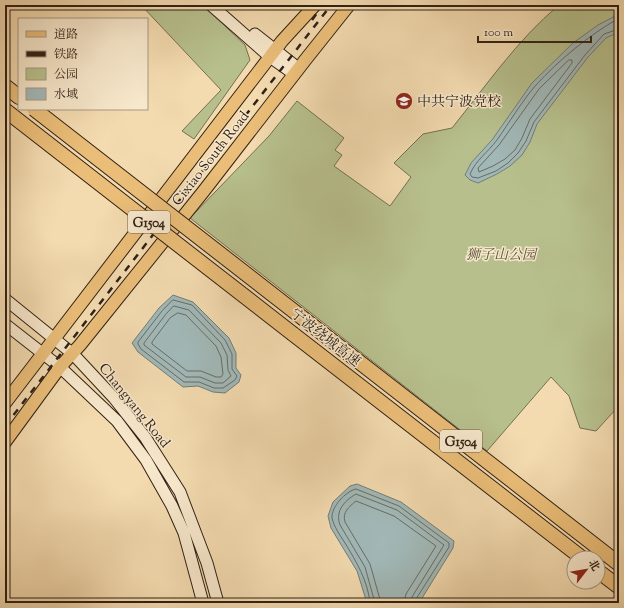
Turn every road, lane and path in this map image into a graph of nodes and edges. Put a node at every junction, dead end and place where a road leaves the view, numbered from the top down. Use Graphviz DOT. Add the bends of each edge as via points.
graph roads {
  1 [pos="211,5"];
  2 [pos="221,5"];
  3 [pos="315,5"];
  4 [pos="350,5"];
  5 [pos="272,54"];
  6 [pos="296,71"];
  7 [pos="5,86"];
  8 [pos="18,96"];
  9 [pos="5,110"];
  10 [pos="35,110"];
  11 [pos="5,299"];
  12 [pos="5,324"];
  13 [pos="54,339"];
  14 [pos="43,354"];
  15 [pos="73,354"];
  16 [pos="60,367"];
  17 [pos="5,403"];
  18 [pos="5,442"];
  19 [pos="572,550"];
  20 [pos="619,564"];
  21 [pos="606,577"];
  22 [pos="619,587"];
  23 [pos="203,603"];
  24 [pos="218,603"];
  1 -- 5 [label="main road"];
  2 -- 5 [label="main road"];
  3 -- 5 [label="main road, Cixiao South Road"];
  4 -- 6 [label="main road, Cixiao South Road"];
  5 -- 6 [label="main road"];
  5 -- 13 [label="main road, Cixiao South Road"];
  6 -- 15 [label="main road, Cixiao South Road"];
  7 -- 8 [label="highway"];
  9 -- 19 [label="highway, 宁波绕城高速 / G1504, bridge"];
  10 -- 20 [label="highway, 宁波绕城高速 / G1504, bridge"];
  11 -- 13 [label="main road, Changyang Road"];
  12 -- 14 [label="main road, Changyang Road"];
  13 -- 14 [label="main road, Cixiao South Road"];
  13 -- 15 [label="main road, Changyang Road"];
  14 -- 16 [label="main road, Changyang Road"];
  14 -- 17 [label="main road, Cixiao South Road"];
  15 -- 16 [label="main road, Cixiao South Road"];
  15 -- 24 [label="main road, Changyang Road" via="114,398 146,437 166,467 193,524"];
  16 -- 18 [label="main road, Cixiao South Road"];
  16 -- 23 [label="main road, Changyang Road" via="117,421 146,460 184,533"];
  21 -- 22 [label="highway"];
}
